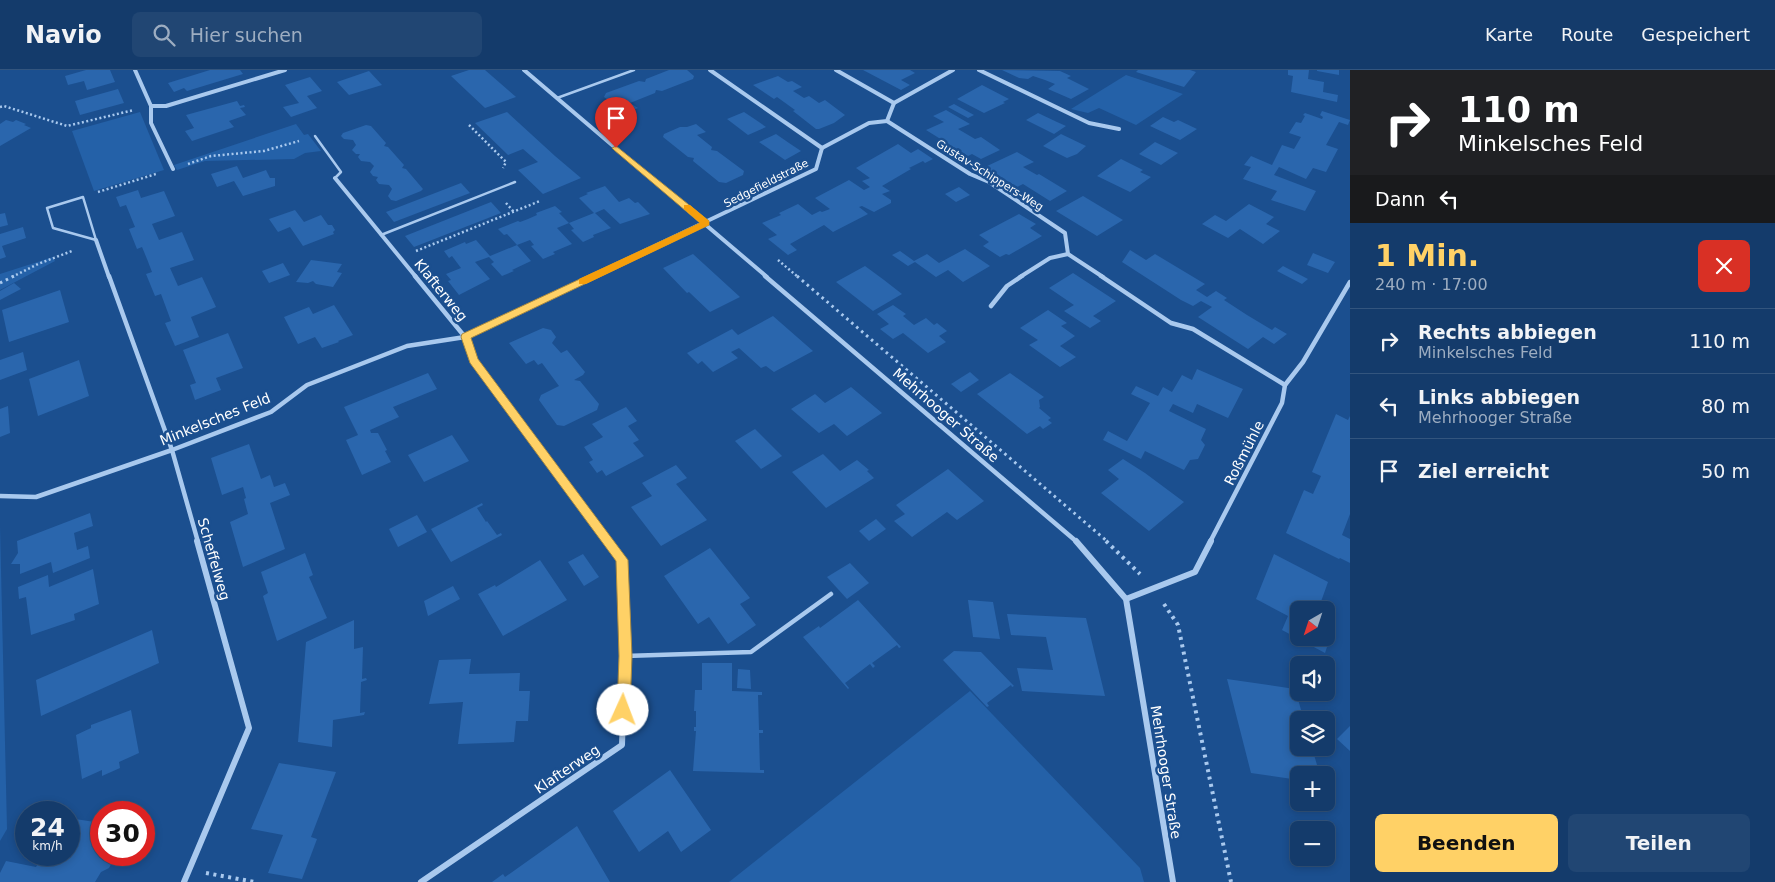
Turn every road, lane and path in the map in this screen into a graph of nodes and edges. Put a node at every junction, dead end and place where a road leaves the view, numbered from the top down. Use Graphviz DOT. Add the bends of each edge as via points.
graph roads {
  1 [pos="135,70"];
  2 [pos="285,70"];
  3 [pos="524,70"];
  4 [pos="634,70"];
  5 [pos="710,70"];
  6 [pos="836,70"];
  7 [pos="953,70"];
  8 [pos="979,70"];
  9 [pos="557,98"];
  10 [pos="894,103"];
  11 [pos="151,106"];
  12 [pos="0,107"];
  13 [pos="887,121"];
  14 [pos="469,125"];
  15 [pos="1119,129"];
  16 [pos="315,136"];
  17 [pos="822,148"];
  18 [pos="173,168"];
  19 [pos="335,178"];
  20 [pos="515,182"];
  21 [pos="83,197"];
  22 [pos="540,201"];
  23 [pos="706,223"];
  24 [pos="381,235"];
  25 [pos="96,240"];
  26 [pos="1068,254"];
  27 [pos="400,257"];
  28 [pos="1350,282"];
  29 [pos="0,283"];
  30 [pos="991,306"];
  31 [pos="466,337"];
  32 [pos="1285,385"];
  33 [pos="172,450"];
  34 [pos="0,496"];
  35 [pos="1155,588"];
  36 [pos="831,594"];
  37 [pos="1126,599"];
  38 [pos="625,656"];
  39 [pos="189,870"];
  40 [pos="184,882"];
  41 [pos="255,882"];
  42 [pos="421,882"];
  43 [pos="1173,882"];
  44 [pos="1231,882"];
  1 -- 11 [label="street"];
  2 -- 11 [label="street" via="166,106"];
  3 -- 9 [label="street, Mehrhooger Straße"];
  4 -- 9 [label="lane"];
  5 -- 17 [label="street, Sedgefieldstraße"];
  6 -- 10 [label="street"];
  7 -- 10 [label="street"];
  8 -- 15 [label="street" via="1089,123"];
  9 -- 23 [label="street, Mehrhooger Straße"];
  10 -- 13 [label="street"];
  11 -- 12 [label="path" via="67,126"];
  11 -- 18 [label="street" via="151,123"];
  13 -- 17 [label="street, Sedgefieldstraße" via="869,123"];
  13 -- 26 [label="street, Gustav-Schippers-Weg" via="970,174 989,182 1065,233"];
  14 -- 20 [label="path" via="506,162 502,169"];
  16 -- 18 [label="path" via="264,151 211,156"];
  16 -- 19 [label="lane" via="341,172"];
  17 -- 23 [label="street, Sedgefieldstraße" via="816,169"];
  18 -- 21 [label="path"];
  19 -- 24 [label="street, Klafterweg"];
  20 -- 24 [label="lane"];
  21 -- 25 [label="lane"];
  21 -- 25 [label="lane" via="47,208 53,228"];
  22 -- 27 [label="path"];
  23 -- 31 [label="street, Minkelsches Feld"];
  23 -- 37 [label="street, Mehrhooger Straße" via="1079,544"];
  24 -- 27 [label="street, Klafterweg"];
  25 -- 29 [label="path"];
  25 -- 33 [label="street, Scheffelweg"];
  26 -- 30 [label="street" via="1050,258 1007,286"];
  26 -- 32 [label="street" via="1171,322 1193,329"];
  27 -- 31 [label="street, Klafterweg"];
  28 -- 32 [label="street, Roßmühle" via="1303,362"];
  31 -- 33 [label="street, Minkelsches Feld" via="398,349 307,385 270,412"];
  31 -- 38 [label="street, Klafterweg" via="473,360 622,560"];
  32 -- 35 [label="street, Roßmühle" via="1282,403 1195,572"];
  33 -- 34 [label="street, Minkelsches Feld" via="36,497"];
  33 -- 39 [label="street, Scheffelweg" via="249,728"];
  35 -- 37 [label="street, Roßmühle"];
  35 -- 44 [label="path" via="1178,625"];
  36 -- 38 [label="lane" via="751,652"];
  37 -- 43 [label="street, Mehrhooger Straße"];
  38 -- 42 [label="street, Klafterweg" via="622,745"];
  39 -- 40 [label="street, Scheffelweg"];
  39 -- 41 [label="path"];
}
